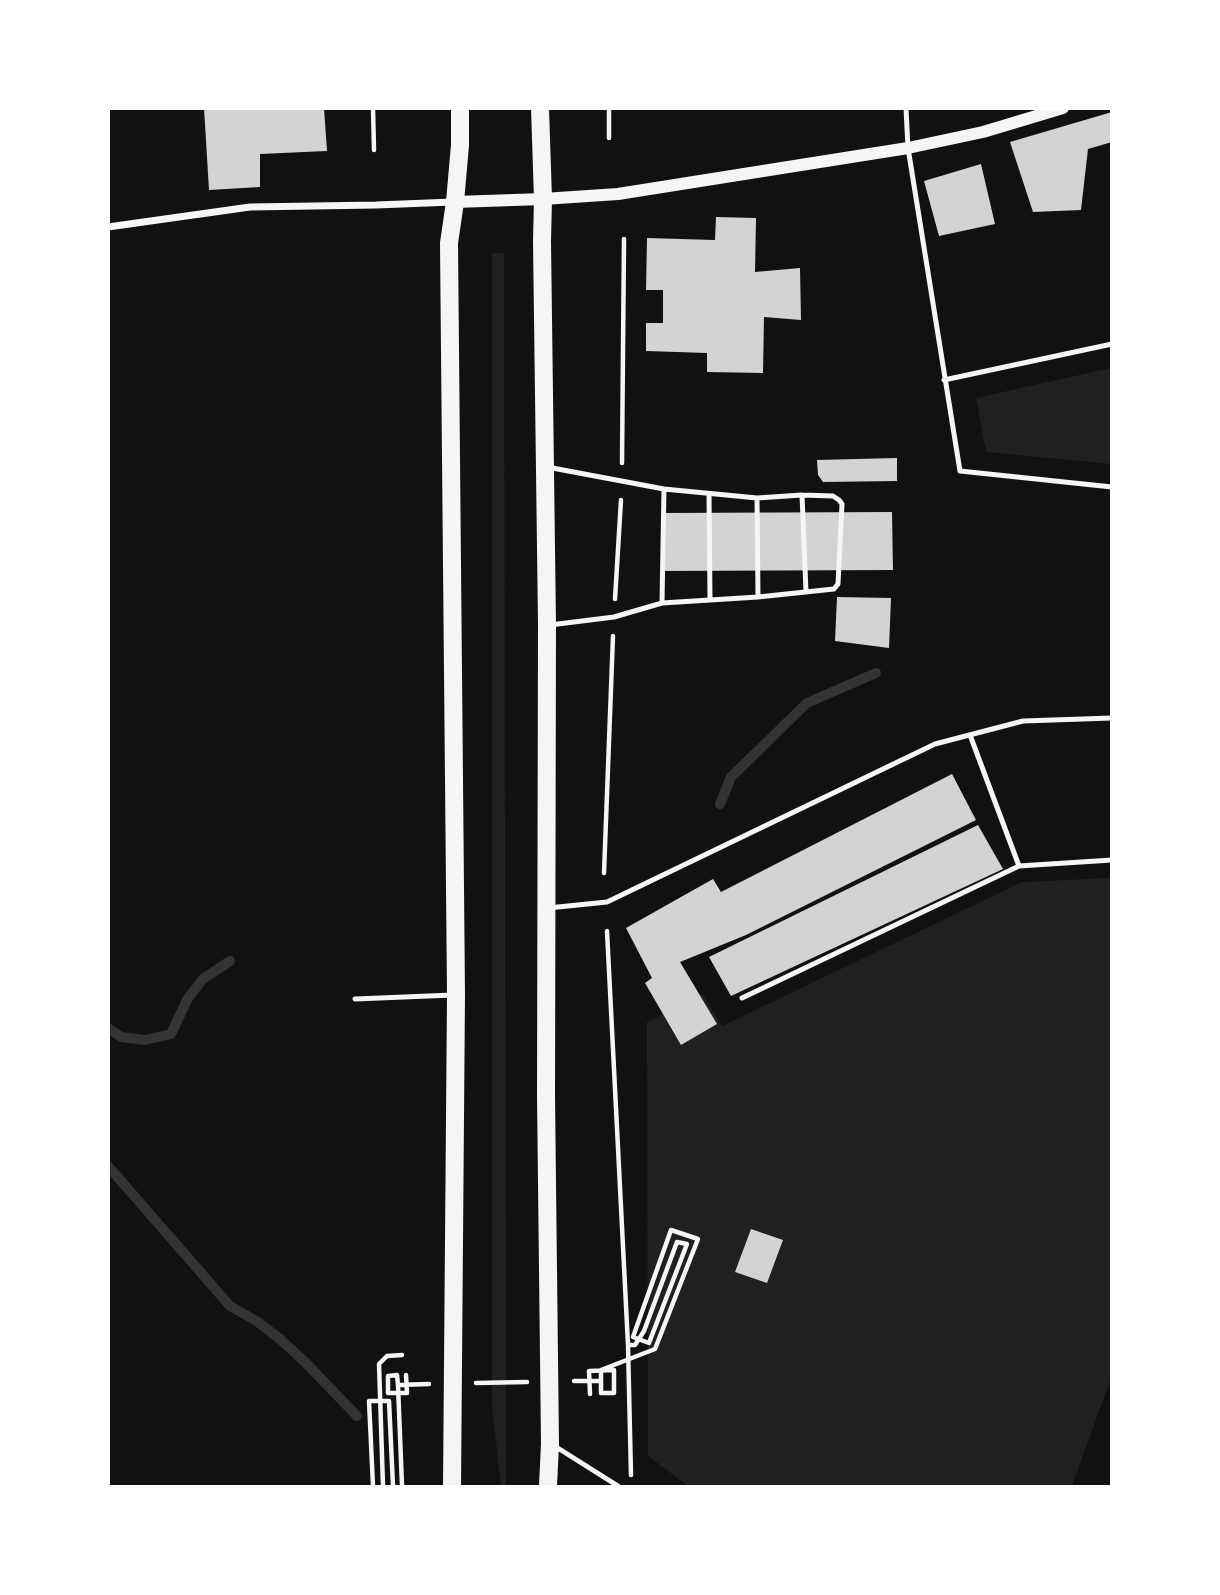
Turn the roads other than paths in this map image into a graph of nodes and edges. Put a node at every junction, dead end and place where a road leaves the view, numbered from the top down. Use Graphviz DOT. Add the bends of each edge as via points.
graph roads {
  1 [pos="460,108"];
  2 [pos="540,108"];
  3 [pos="906,108"];
  4 [pos="1063,108"];
  5 [pos="908,148"];
  6 [pos="543,199"];
  7 [pos="455,202"];
  8 [pos="108,227"];
  9 [pos="1111,344"];
  10 [pos="944,380"];
  11 [pos="544,466"];
  12 [pos="1111,487"];
  13 [pos="664,489"];
  14 [pos="709,494"];
  15 [pos="802,495"];
  16 [pos="757,498"];
  17 [pos="806,592"];
  18 [pos="758,597"];
  19 [pos="710,600"];
  20 [pos="662,603"];
  21 [pos="547,625"];
  22 [pos="1111,718"];
  23 [pos="970,735"];
  24 [pos="1111,860"];
  25 [pos="1019,866"];
  26 [pos="547,908"];
  27 [pos="456,995"];
  28 [pos="741,998"];
  29 [pos="355,999"];
  30 [pos="550,1444"];
  31 [pos="453,1486"];
  32 [pos="548,1486"];
  33 [pos="618,1486"];
  1 -- 7 [label="main road"];
  2 -- 6 [label="main road"];
  3 -- 5 [label="lane"];
  4 -- 5 [label="street"];
  5 -- 6 [label="street" via="618,194"];
  5 -- 10 [label="lane"];
  6 -- 7 [label="street"];
  6 -- 11 [label="main road"];
  7 -- 8 [label="street" via="250,207"];
  7 -- 27 [label="main road" via="449,243"];
  9 -- 10 [label="lane"];
  10 -- 12 [label="lane" via="960,471"];
  11 -- 13 [label="lane"];
  11 -- 21 [label="main road"];
  13 -- 14 [label="lane"];
  13 -- 20 [label="lane"];
  14 -- 16 [label="lane"];
  14 -- 19 [label="lane"];
  15 -- 16 [label="lane"];
  15 -- 17 [label="lane"];
  15 -- 17 [label="lane" via="833,496 842,504 838,584 834,589"];
  16 -- 18 [label="lane"];
  17 -- 18 [label="lane"];
  18 -- 19 [label="lane"];
  19 -- 20 [label="lane"];
  20 -- 21 [label="lane" via="614,617"];
  21 -- 26 [label="main road"];
  22 -- 23 [label="lane" via="1023,721"];
  23 -- 25 [label="lane"];
  23 -- 26 [label="lane" via="935,744 607,902"];
  24 -- 25 [label="lane"];
  25 -- 28 [label="lane"];
  26 -- 30 [label="main road"];
  27 -- 29 [label="lane"];
  27 -- 31 [label="main road"];
  30 -- 32 [label="main road"];
  30 -- 33 [label="lane"];
}
